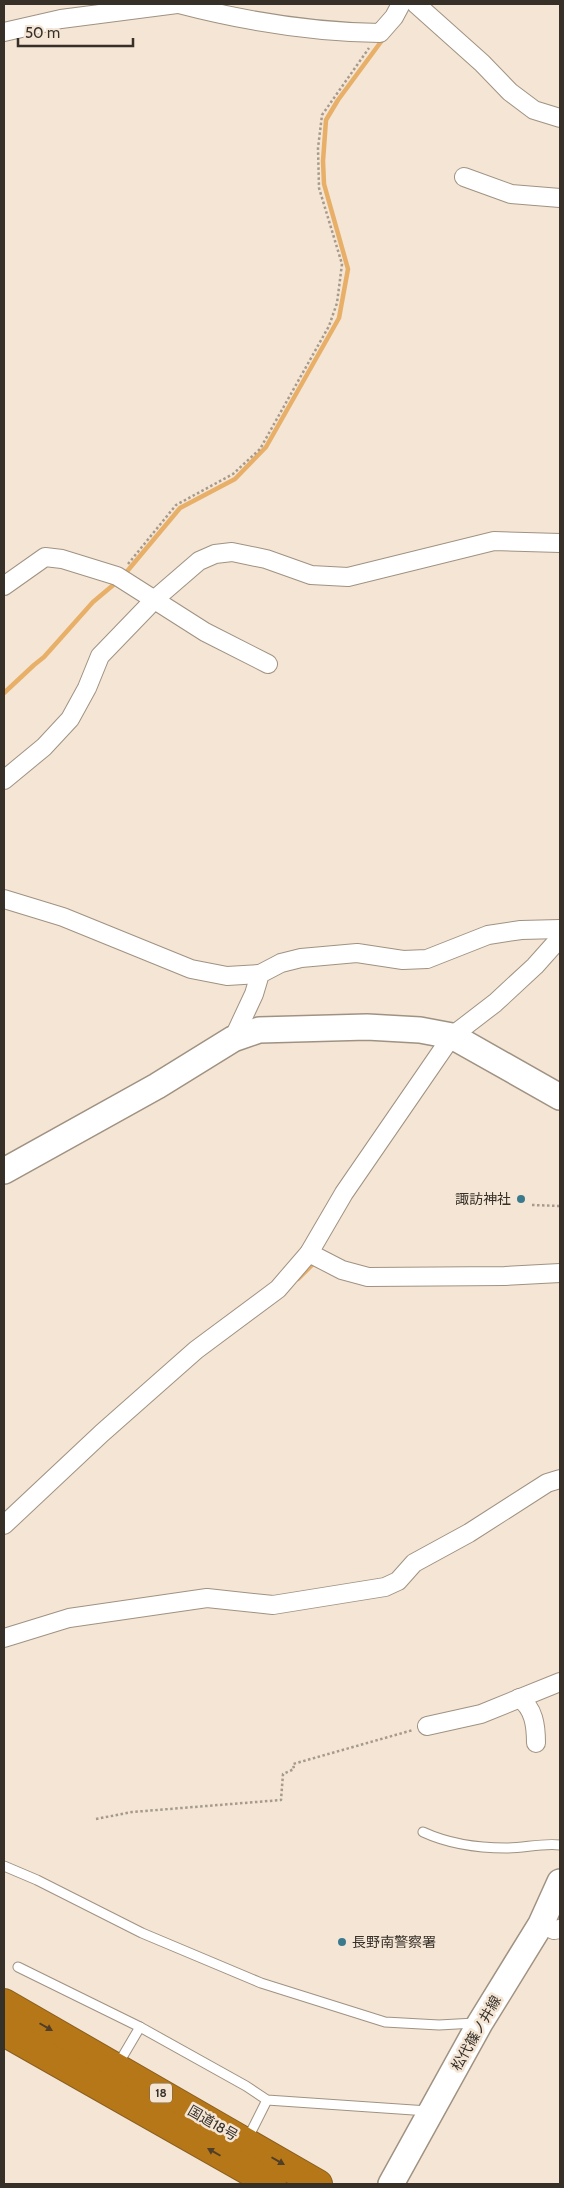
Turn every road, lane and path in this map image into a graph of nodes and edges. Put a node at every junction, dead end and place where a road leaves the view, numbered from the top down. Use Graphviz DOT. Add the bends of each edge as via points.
graph roads {
  1 [pos="171,4"];
  2 [pos="401,4"];
  3 [pos="416,4"];
  4 [pos="4,32"];
  5 [pos="380,33"];
  6 [pos="560,118"];
  7 [pos="464,177"];
  8 [pos="560,198"];
  9 [pos="560,542"];
  10 [pos="121,578"];
  11 [pos="4,586"];
  12 [pos="155,599"];
  13 [pos="268,664"];
  14 [pos="4,780"];
  15 [pos="4,899"];
  16 [pos="560,929"];
  17 [pos="560,938"];
  18 [pos="260,974"];
  19 [pos="452,1036"];
  20 [pos="233,1039"];
  21 [pos="560,1097"];
  22 [pos="4,1171"];
  23 [pos="532,1205"];
  24 [pos="560,1206"];
  25 [pos="309,1253"];
  26 [pos="560,1273"];
  27 [pos="560,1479"];
  28 [pos="4,1526"];
  29 [pos="4,1638"];
  30 [pos="560,1682"];
  31 [pos="519,1698"];
  32 [pos="426,1726"];
  33 [pos="536,1743"];
  34 [pos="96,1819"];
  35 [pos="423,1832"];
  36 [pos="560,1845"];
  37 [pos="4,1866"];
  38 [pos="560,1882"];
  39 [pos="551,1926"];
  40 [pos="18,1967"];
  41 [pos="4,2003"];
  42 [pos="480,2023"];
  43 [pos="140,2027"];
  44 [pos="4,2032"];
  45 [pos="116,2068"];
  46 [pos="267,2100"];
  47 [pos="431,2111"];
  48 [pos="246,2142"];
  49 [pos="272,2184"];
  50 [pos="318,2184"];
  51 [pos="391,2184"];
  1 -- 4 [label="street" via="60,19"];
  1 -- 5 [label="street" via="314,29"];
  2 -- 5 [label="street"];
  3 -- 6 [label="street" via="510,92 534,110"];
  5 -- 10 [label="path" via="322,115 318,188 342,264 337,303 329,326 260,449 233,474 176,504"];
  7 -- 8 [label="street" via="511,194"];
  9 -- 12 [label="street" via="494,541 348,577 311,575 266,559 232,552 215,554 199,561"];
  10 -- 11 [label="street" via="62,559 45,557"];
  10 -- 12 [label="street"];
  12 -- 13 [label="street" via="205,632"];
  12 -- 14 [label="street" via="100,656 70,719 44,747"];
  15 -- 18 [label="street" via="63,917 191,969 227,976"];
  16 -- 18 [label="street" via="520,930 488,936 427,959 403,960 357,953 301,958 281,962"];
  17 -- 19 [label="street" via="536,966"];
  18 -- 20 [label="street"];
  19 -- 20 [label="street" via="420,1030 367,1027 259,1030"];
  19 -- 21 [label="street"];
  19 -- 25 [label="street" via="344,1193"];
  20 -- 22 [label="street" via="157,1086"];
  23 -- 24 [label="path"];
  25 -- 26 [label="street" via="342,1270 368,1277"];
  25 -- 28 [label="street" via="278,1289 196,1350"];
  27 -- 29 [label="street" via="414,1563 398,1581 385,1587 273,1605 207,1598 69,1618"];
  30 -- 31 [label="street"];
  31 -- 32 [label="street" via="481,1714"];
  31 -- 33 [label="street" via="527,1704 532,1715"];
  32 -- 34 [label="path" via="293,1764 294,1769 283,1774 281,1800 132,1812"];
  35 -- 36 [label="lane" via="440,1840 472,1845 506,1848"];
  37 -- 42 [label="lane" via="142,1933 261,1983 385,2022"];
  38 -- 39 [label="street, 松代篠ノ井線"];
  39 -- 42 [label="street, 松代篠ノ井線"];
  40 -- 43 [label="lane"];
  41 -- 45 [label="highway, 国道18号 / 18, one-way"];
  42 -- 47 [label="street, 松代篠ノ井線"];
  43 -- 45 [label="lane"];
  43 -- 46 [label="lane"];
  49 -- 44 [label="highway, 国道18号 / 18, one-way"];
  45 -- 48 [label="highway, 国道18号 / 18"];
  46 -- 47 [label="lane"];
  46 -- 48 [label="lane"];
  47 -- 51 [label="street, 松代篠ノ井線"];
  48 -- 50 [label="highway, 国道18号 / 18, one-way"];
}
